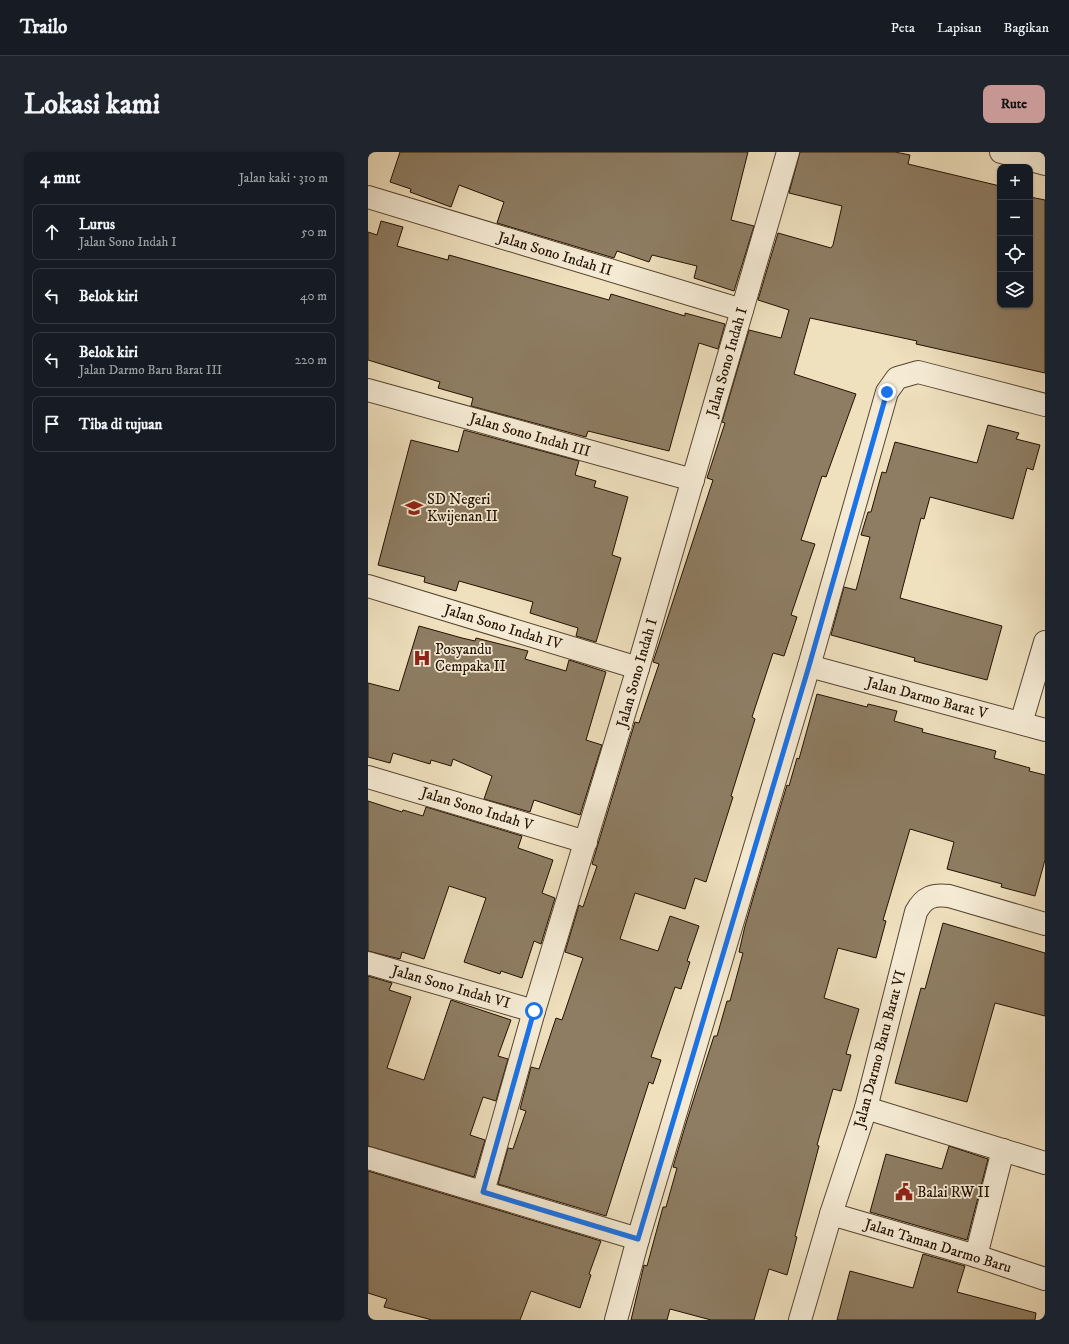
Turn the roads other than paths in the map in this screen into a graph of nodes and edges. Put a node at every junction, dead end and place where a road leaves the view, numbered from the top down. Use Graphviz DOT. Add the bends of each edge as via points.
graph roads {
  1 [pos="788,152"];
  2 [pos="1001,152"];
  3 [pos="1045,164"];
  4 [pos="368,197"];
  5 [pos="742,310"];
  6 [pos="368,390"];
  7 [pos="1045,405"];
  8 [pos="693,480"];
  9 [pos="368,586"];
  10 [pos="1045,642"];
  11 [pos="809,666"];
  12 [pos="638,668"];
  13 [pos="1021,723"];
  14 [pos="1045,730"];
  15 [pos="368,777"];
  16 [pos="586,842"];
  17 [pos="1045,924"];
  18 [pos="368,963"];
  19 [pos="534,1011"];
  20 [pos="866,1108"];
  21 [pos="1003,1150"];
  22 [pos="368,1158"];
  23 [pos="1045,1163"];
  24 [pos="483,1192"];
  25 [pos="831,1214"];
  26 [pos="638,1239"];
  27 [pos="976,1256"];
  28 [pos="1045,1279"];
  29 [pos="616,1320"];
  30 [pos="800,1320"];
  1 -- 5 [label="street, Jalan Sono Indah I"];
  2 -- 3 [label="street"];
  4 -- 5 [label="street, Jalan Sono Indah II"];
  5 -- 8 [label="street, Jalan Sono Indah I"];
  6 -- 8 [label="street, Jalan Sono Indah III"];
  7 -- 11 [label="street" via="918,372 897,378 887,392"];
  8 -- 12 [label="street, Jalan Sono Indah I"];
  9 -- 12 [label="street, Jalan Sono Indah IV"];
  10 -- 13 [label="street"];
  11 -- 13 [label="street, Jalan Darmo Barat V"];
  11 -- 26 [label="street"];
  12 -- 16 [label="street, Jalan Sono Indah I"];
  13 -- 14 [label="street, Jalan Darmo Barat V"];
  15 -- 16 [label="street, Jalan Sono Indah V"];
  16 -- 19 [label="street, Jalan Sono Indah I"];
  17 -- 20 [label="street, Jalan Darmo Baru Barat VI" via="949,896 935,896 921,903 916,912"];
  18 -- 19 [label="street, Jalan Sono Indah VI"];
  19 -- 24 [label="street, Jalan Sono Indah I"];
  20 -- 21 [label="street"];
  20 -- 25 [label="street, Jalan Darmo Baru Barat VI"];
  21 -- 23 [label="street"];
  21 -- 27 [label="street"];
  22 -- 24 [label="street"];
  24 -- 26 [label="street"];
  25 -- 27 [label="street, Jalan Taman Darmo Baru"];
  25 -- 30 [label="street, Jalan Darmo Baru Barat VI"];
  26 -- 29 [label="street"];
  27 -- 28 [label="street, Jalan Taman Darmo Baru"];
}
